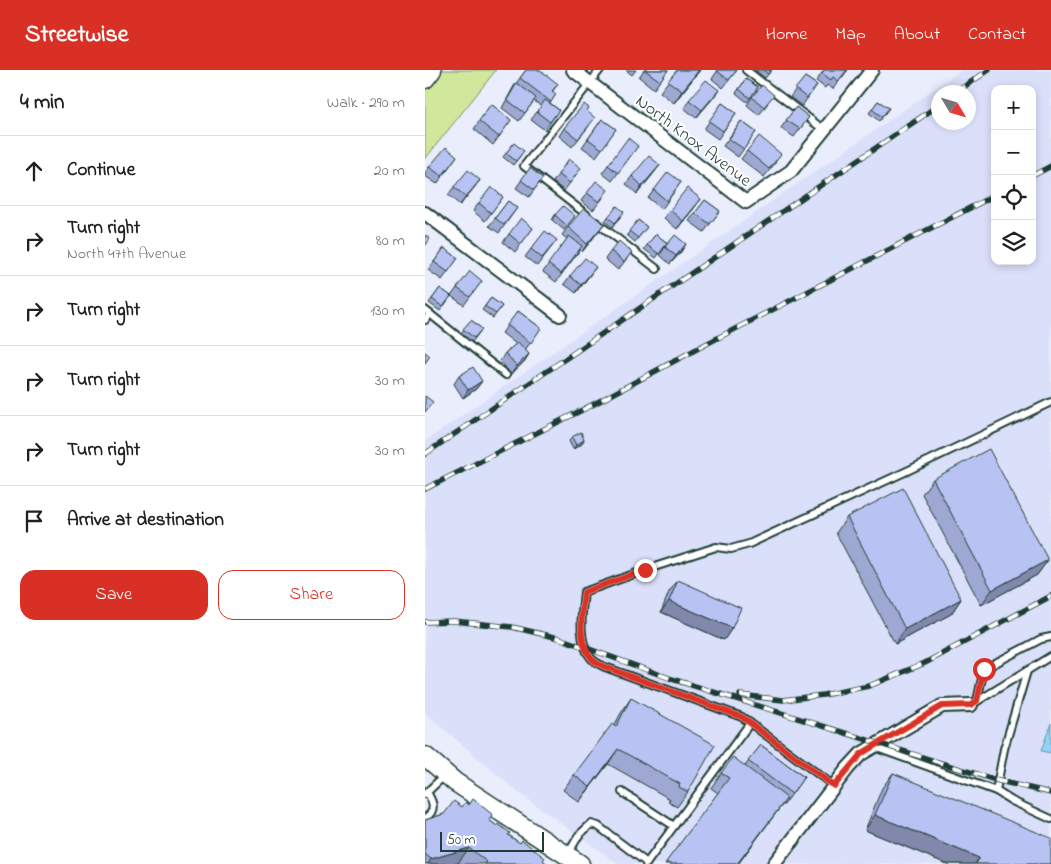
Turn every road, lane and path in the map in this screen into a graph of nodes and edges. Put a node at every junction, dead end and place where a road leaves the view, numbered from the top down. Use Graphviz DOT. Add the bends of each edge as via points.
graph roads {
  1 [pos="432,70"];
  2 [pos="573,70"];
  3 [pos="600,70"];
  4 [pos="746,70"];
  5 [pos="872,70"];
  6 [pos="425,79"];
  7 [pos="589,83"];
  8 [pos="824,130"];
  9 [pos="425,212"];
  10 [pos="657,269"];
  11 [pos="427,312"];
  12 [pos="560,315"];
  13 [pos="425,320"];
  14 [pos="506,375"];
  15 [pos="1051,402"];
  16 [pos="1051,637"];
  17 [pos="1051,656"];
  18 [pos="1027,671"];
  19 [pos="974,703"];
  20 [pos="750,723"];
  21 [pos="873,747"];
  22 [pos="425,756"];
  23 [pos="445,774"];
  24 [pos="834,786"];
  25 [pos="996,790"];
  26 [pos="622,792"];
  27 [pos="426,793"];
  28 [pos="425,818"];
  29 [pos="1051,819"];
  30 [pos="674,826"];
  31 [pos="574,860"];
  32 [pos="647,863"];
  33 [pos="774,864"];
  1 -- 6 [label="street"];
  2 -- 7 [label="street, North Knox Avenue"];
  3 -- 7 [label="lane"];
  4 -- 8 [label="lane"];
  5 -- 8 [label="street"];
  7 -- 8 [label="street, North Knox Avenue" via="746,202 791,171"];
  7 -- 10 [label="lane" via="524,166"];
  9 -- 12 [label="street"];
  11 -- 13 [label="lane"];
  11 -- 14 [label="lane"];
  15 -- 20 [label="lane" via="749,544 731,549 716,547 584,592 581,624 585,647 591,658 605,667 742,717"];
  16 -- 19 [label="lane" via="1041,639 984,669"];
  17 -- 18 [label="lane"];
  18 -- 19 [label="lane"];
  18 -- 25 [label="lane" via="1004,749"];
  19 -- 21 [label="street" via="942,706"];
  20 -- 24 [label="lane"];
  20 -- 30 [label="lane"];
  21 -- 24 [label="street" via="861,754"];
  21 -- 25 [label="lane"];
  22 -- 23 [label="street"];
  23 -- 27 [label="lane"];
  23 -- 31 [label="street"];
  24 -- 33 [label="street"];
  25 -- 29 [label="lane"];
  26 -- 30 [label="lane"];
  27 -- 28 [label="lane" via="433,808"];
  30 -- 32 [label="lane"];
  31 -- 32 [label="lane" via="579,835 591,824"];
}
